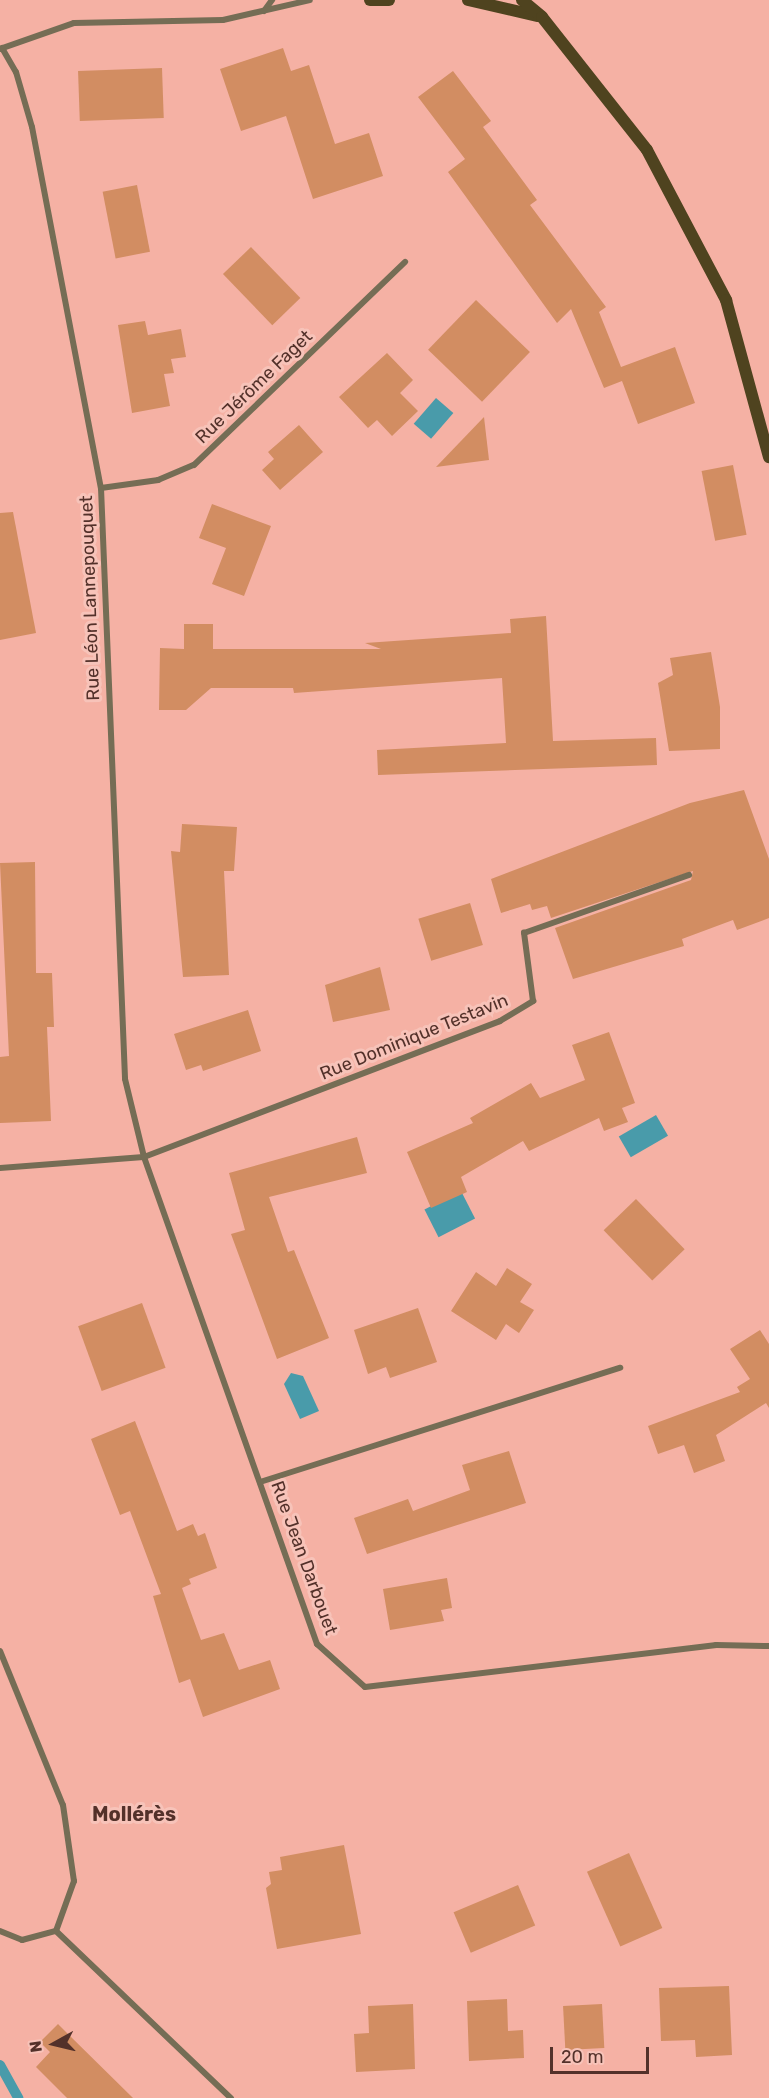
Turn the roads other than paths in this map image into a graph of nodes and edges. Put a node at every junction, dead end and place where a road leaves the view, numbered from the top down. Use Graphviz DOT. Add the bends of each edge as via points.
graph roads {
  1 [pos="272,0"];
  2 [pos="310,0"];
  3 [pos="370,0"];
  4 [pos="389,0"];
  5 [pos="468,0"];
  6 [pos="522,0"];
  7 [pos="264,11"];
  8 [pos="542,17"];
  9 [pos="1,49"];
  10 [pos="405,262"];
  11 [pos="764,422"];
  12 [pos="769,457"];
  13 [pos="101,488"];
  14 [pos="689,875"];
  15 [pos="144,1157"];
  16 [pos="0,1168"];
  17 [pos="620,1368"];
  18 [pos="260,1482"];
  19 [pos="769,1646"];
  20 [pos="0,1651"];
  21 [pos="0,1931"];
  22 [pos="56,1931"];
  23 [pos="231,2098"];
  1 -- 7 [label="street"];
  2 -- 7 [label="street"];
  3 -- 4 [label="main road"];
  5 -- 8 [label="main road"];
  6 -- 8 [label="main road"];
  7 -- 9 [label="street" via="223,20 74,23"];
  8 -- 11 [label="main road" via="647,150 726,300"];
  9 -- 13 [label="street, Rue Léon Lannepouquet" via="16,72 32,127"];
  10 -- 13 [label="street, Rue Jérôme Faget" via="195,465 158,480"];
  11 -- 12 [label="main road"];
  13 -- 15 [label="street, Rue Léon Lannepouquet" via="125,1079"];
  14 -- 15 [label="street, Rue Dominique Testavin" via="524,933 533,1002 500,1021"];
  15 -- 16 [label="street"];
  15 -- 18 [label="street, Rue Jean Darbouet"];
  17 -- 18 [label="street"];
  18 -- 19 [label="street, Rue Jean Darbouet" via="317,1644 365,1687 716,1644"];
  20 -- 22 [label="street" via="63,1805 74,1881"];
  21 -- 22 [label="street" via="22,1940"];
  22 -- 23 [label="street"];
}
